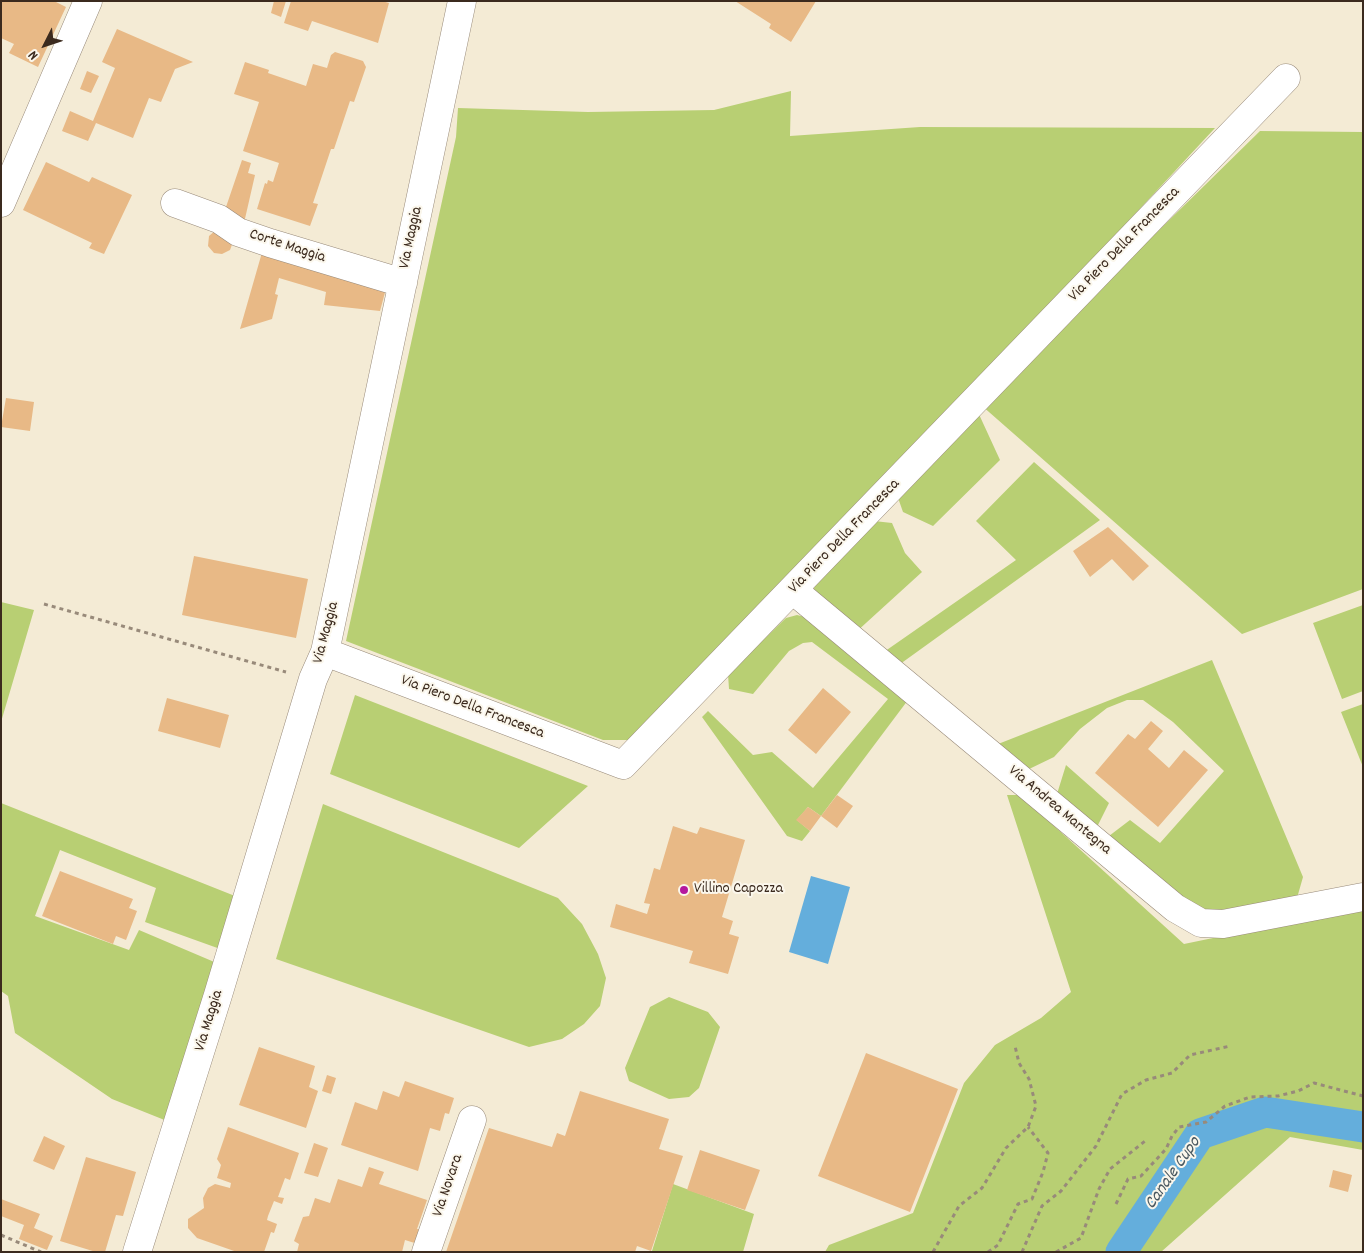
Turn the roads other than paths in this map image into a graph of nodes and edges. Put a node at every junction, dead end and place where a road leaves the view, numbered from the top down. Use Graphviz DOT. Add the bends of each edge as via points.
graph roads {
  1 [pos="88,1"];
  2 [pos="462,1"];
  3 [pos="1286,78"];
  4 [pos="175,202"];
  5 [pos="1,203"];
  6 [pos="403,283"];
  7 [pos="794,591"];
  8 [pos="325,652"];
  9 [pos="1363,897"];
  10 [pos="472,1120"];
  11 [pos="139,1251"];
  12 [pos="426,1252"];
  1 -- 5 [label="street"];
  2 -- 6 [label="street, Via Maggia"];
  3 -- 7 [label="street, Via Piero Della Francesca"];
  4 -- 6 [label="street, Corte Maggia" via="219,218 238,232"];
  6 -- 8 [label="street, Via Maggia"];
  7 -- 8 [label="street, Via Piero Della Francesca" via="623,765"];
  7 -- 9 [label="street, Via Andrea Mantegna" via="1175,908 1201,923 1223,924"];
  8 -- 11 [label="street, Via Maggia" via="313,679"];
  10 -- 12 [label="street, Via Novara"];
}
